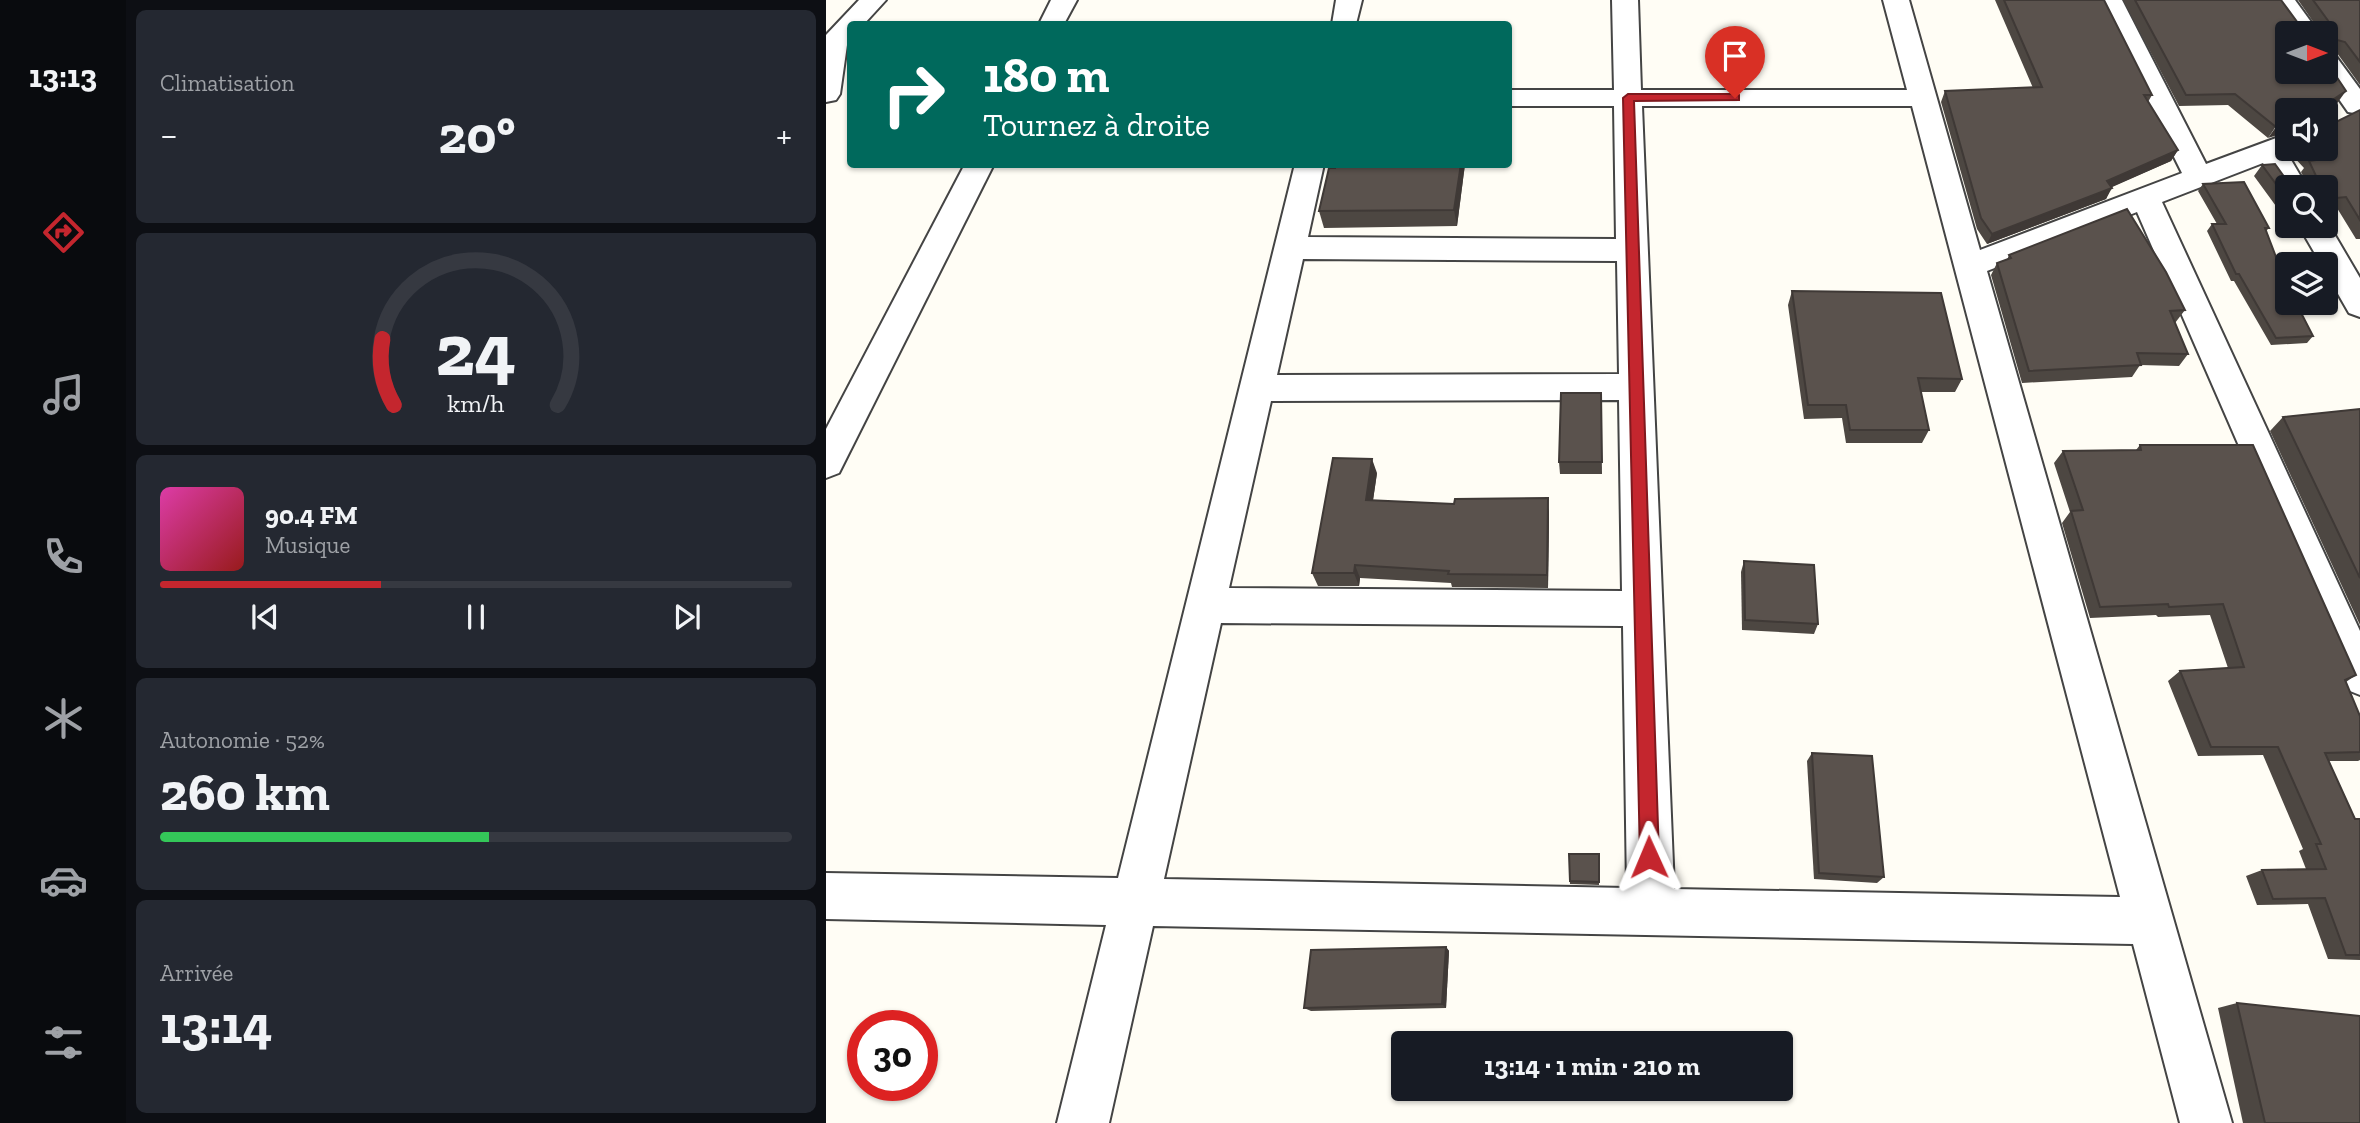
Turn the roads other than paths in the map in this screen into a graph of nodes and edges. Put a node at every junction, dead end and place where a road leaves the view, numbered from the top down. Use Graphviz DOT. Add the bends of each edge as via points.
graph roads {
  1 [pos="873,0"];
  2 [pos="1064,0"];
  3 [pos="1349,0"];
  4 [pos="1625,0"];
  5 [pos="1896,0"];
  6 [pos="2109,0"];
  7 [pos="2282,0"];
  8 [pos="854,21"];
  9 [pos="1054,21"];
  10 [pos="1344,21"];
  11 [pos="2297,21"];
  12 [pos="847,28"];
  13 [pos="2338,84"];
  14 [pos="826,94"];
  15 [pos="1512,97"];
  16 [pos="1628,98"];
  17 [pos="1923,98"];
  18 [pos="2352,110"];
  19 [pos="2275,149"];
  20 [pos="977,168"];
  21 [pos="1309,168"];
  22 [pos="2199,178"];
  23 [pos="2146,199"];
  24 [pos="2321,238"];
  25 [pos="1291,248"];
  26 [pos="1632,250"];
  27 [pos="1969,266"];
  28 [pos="2360,305"];
  29 [pos="1637,387"];
  30 [pos="1257,388"];
  31 [pos="826,463"];
  32 [pos="1206,605"];
  33 [pos="1643,609"];
  34 [pos="2360,676"];
  35 [pos="826,896"];
  36 [pos="1136,902"];
  37 [pos="1651,912"];
  38 [pos="2150,921"];
  39 [pos="1083,1123"];
  40 [pos="2206,1123"];
  1 -- 8 [label="street"];
  2 -- 9 [label="street"];
  3 -- 10 [label="street"];
  4 -- 16 [label="street"];
  5 -- 17 [label="street"];
  6 -- 22 [label="street"];
  7 -- 11 [label="street"];
  12 -- 14 [label="street" via="835,41"];
  13 -- 18 [label="street"];
  15 -- 16 [label="street"];
  16 -- 17 [label="street"];
  16 -- 26 [label="street"];
  17 -- 27 [label="street"];
  19 -- 22 [label="street"];
  20 -- 31 [label="street"];
  21 -- 25 [label="street"];
  22 -- 23 [label="street"];
  23 -- 27 [label="street"];
  23 -- 34 [label="street"];
  24 -- 28 [label="street"];
  25 -- 26 [label="street"];
  25 -- 30 [label="street"];
  26 -- 29 [label="street"];
  27 -- 38 [label="street"];
  29 -- 30 [label="street"];
  29 -- 33 [label="street"];
  30 -- 32 [label="street"];
  32 -- 33 [label="street"];
  32 -- 36 [label="street"];
  33 -- 37 [label="street"];
  35 -- 36 [label="street"];
  36 -- 37 [label="street"];
  36 -- 39 [label="street"];
  37 -- 38 [label="street"];
  38 -- 40 [label="street"];
}
